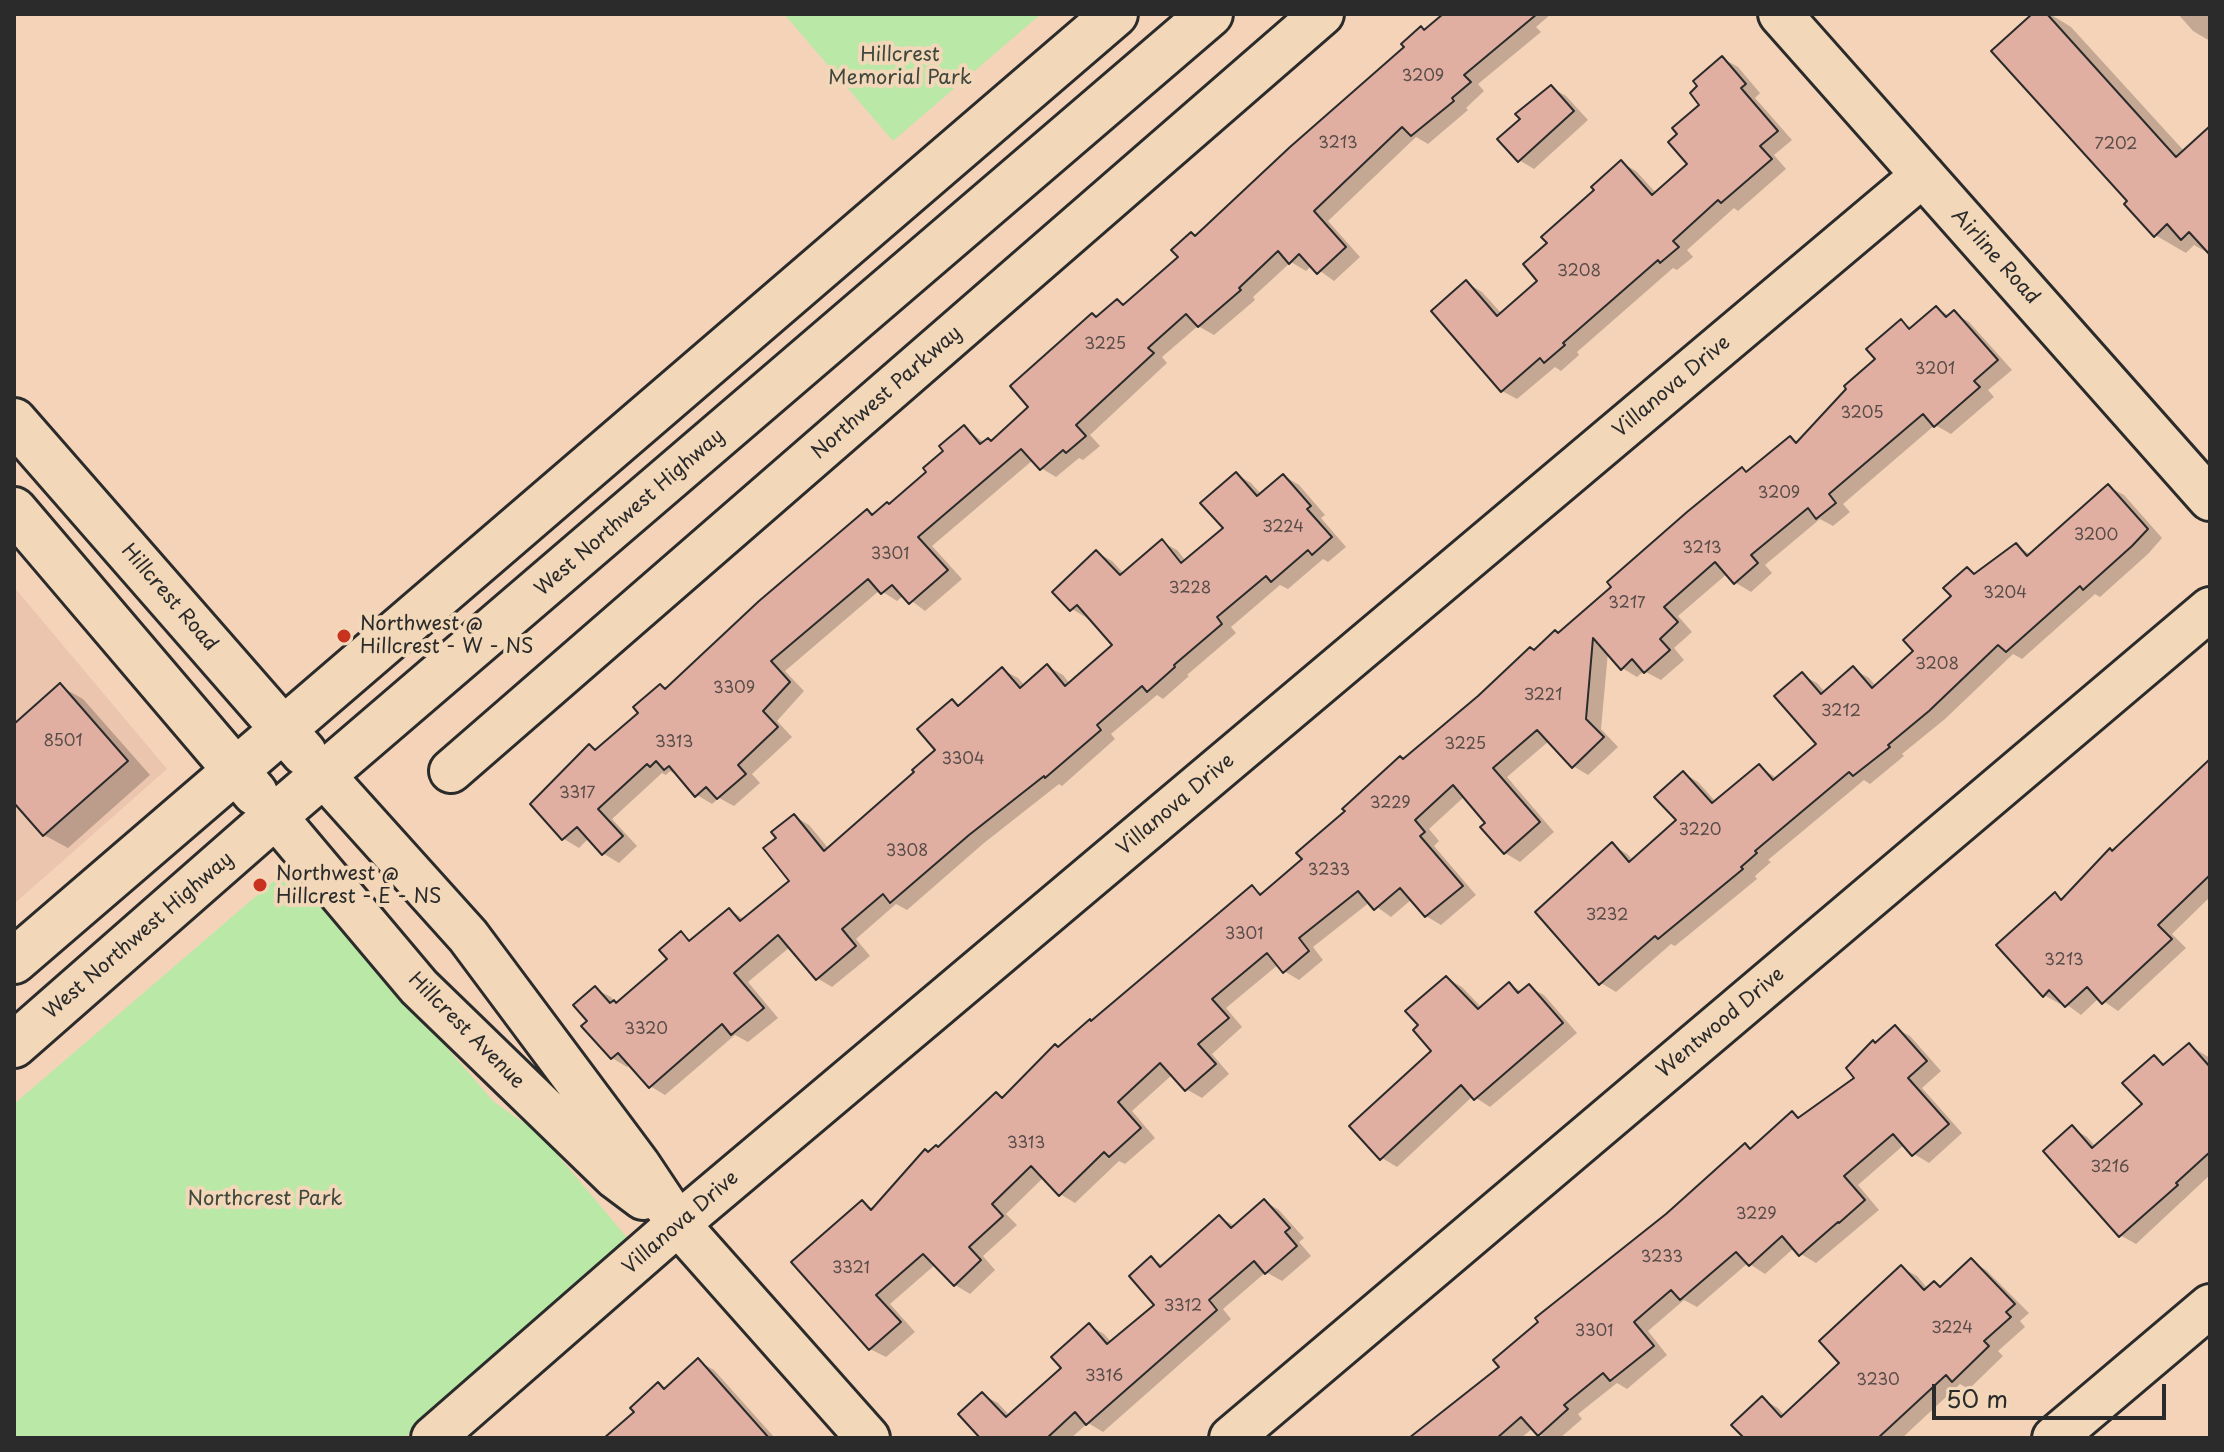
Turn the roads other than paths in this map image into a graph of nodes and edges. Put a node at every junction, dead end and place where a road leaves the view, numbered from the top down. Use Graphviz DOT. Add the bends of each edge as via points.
graph roads {
  1 [pos="1115,14"];
  2 [pos="1210,14"];
  3 [pos="1322,14"];
  4 [pos="1780,14"];
  5 [pos="1923,175"];
  6 [pos="14,421"];
  7 [pos="2210,499"];
  8 [pos="14,510"];
  9 [pos="2210,609"];
  10 [pos="284,730"];
  11 [pos="236,771"];
  12 [pos="451,771"];
  13 [pos="324,776"];
  14 [pos="275,816"];
  15 [pos="14,961"];
  16 [pos="14,1045"];
  17 [pos="678,1224"];
  18 [pos="2210,1306"];
  19 [pos="433,1438"];
  20 [pos="868,1438"];
  21 [pos="1231,1438"];
  22 [pos="2054,1438"];
  1 -- 10 [label="main road"];
  2 -- 13 [label="main road, West Northwest Highway"];
  3 -- 12 [label="street, Northwest Parkway"];
  4 -- 5 [label="street, Airline Road"];
  5 -- 7 [label="street, Airline Road"];
  5 -- 17 [label="street, Villanova Drive"];
  6 -- 10 [label="main road, Hillcrest Road"];
  8 -- 11 [label="main road"];
  9 -- 21 [label="street, Wentwood Drive"];
  10 -- 11 [label="main road"];
  10 -- 13 [label="main road, Hillcrest Road"];
  11 -- 14 [label="main road"];
  11 -- 15 [label="main road"];
  13 -- 14 [label="main road, West Northwest Highway"];
  13 -- 17 [label="street, Hillcrest Avenue" via="468,936"];
  14 -- 16 [label="main road, West Northwest Highway"];
  14 -- 17 [label="street, Hillcrest Avenue" via="419,987 615,1177"];
  17 -- 19 [label="street, Villanova Drive"];
  17 -- 20 [label="street, Hillcrest Avenue"];
  18 -- 22 [label="street"];
}
